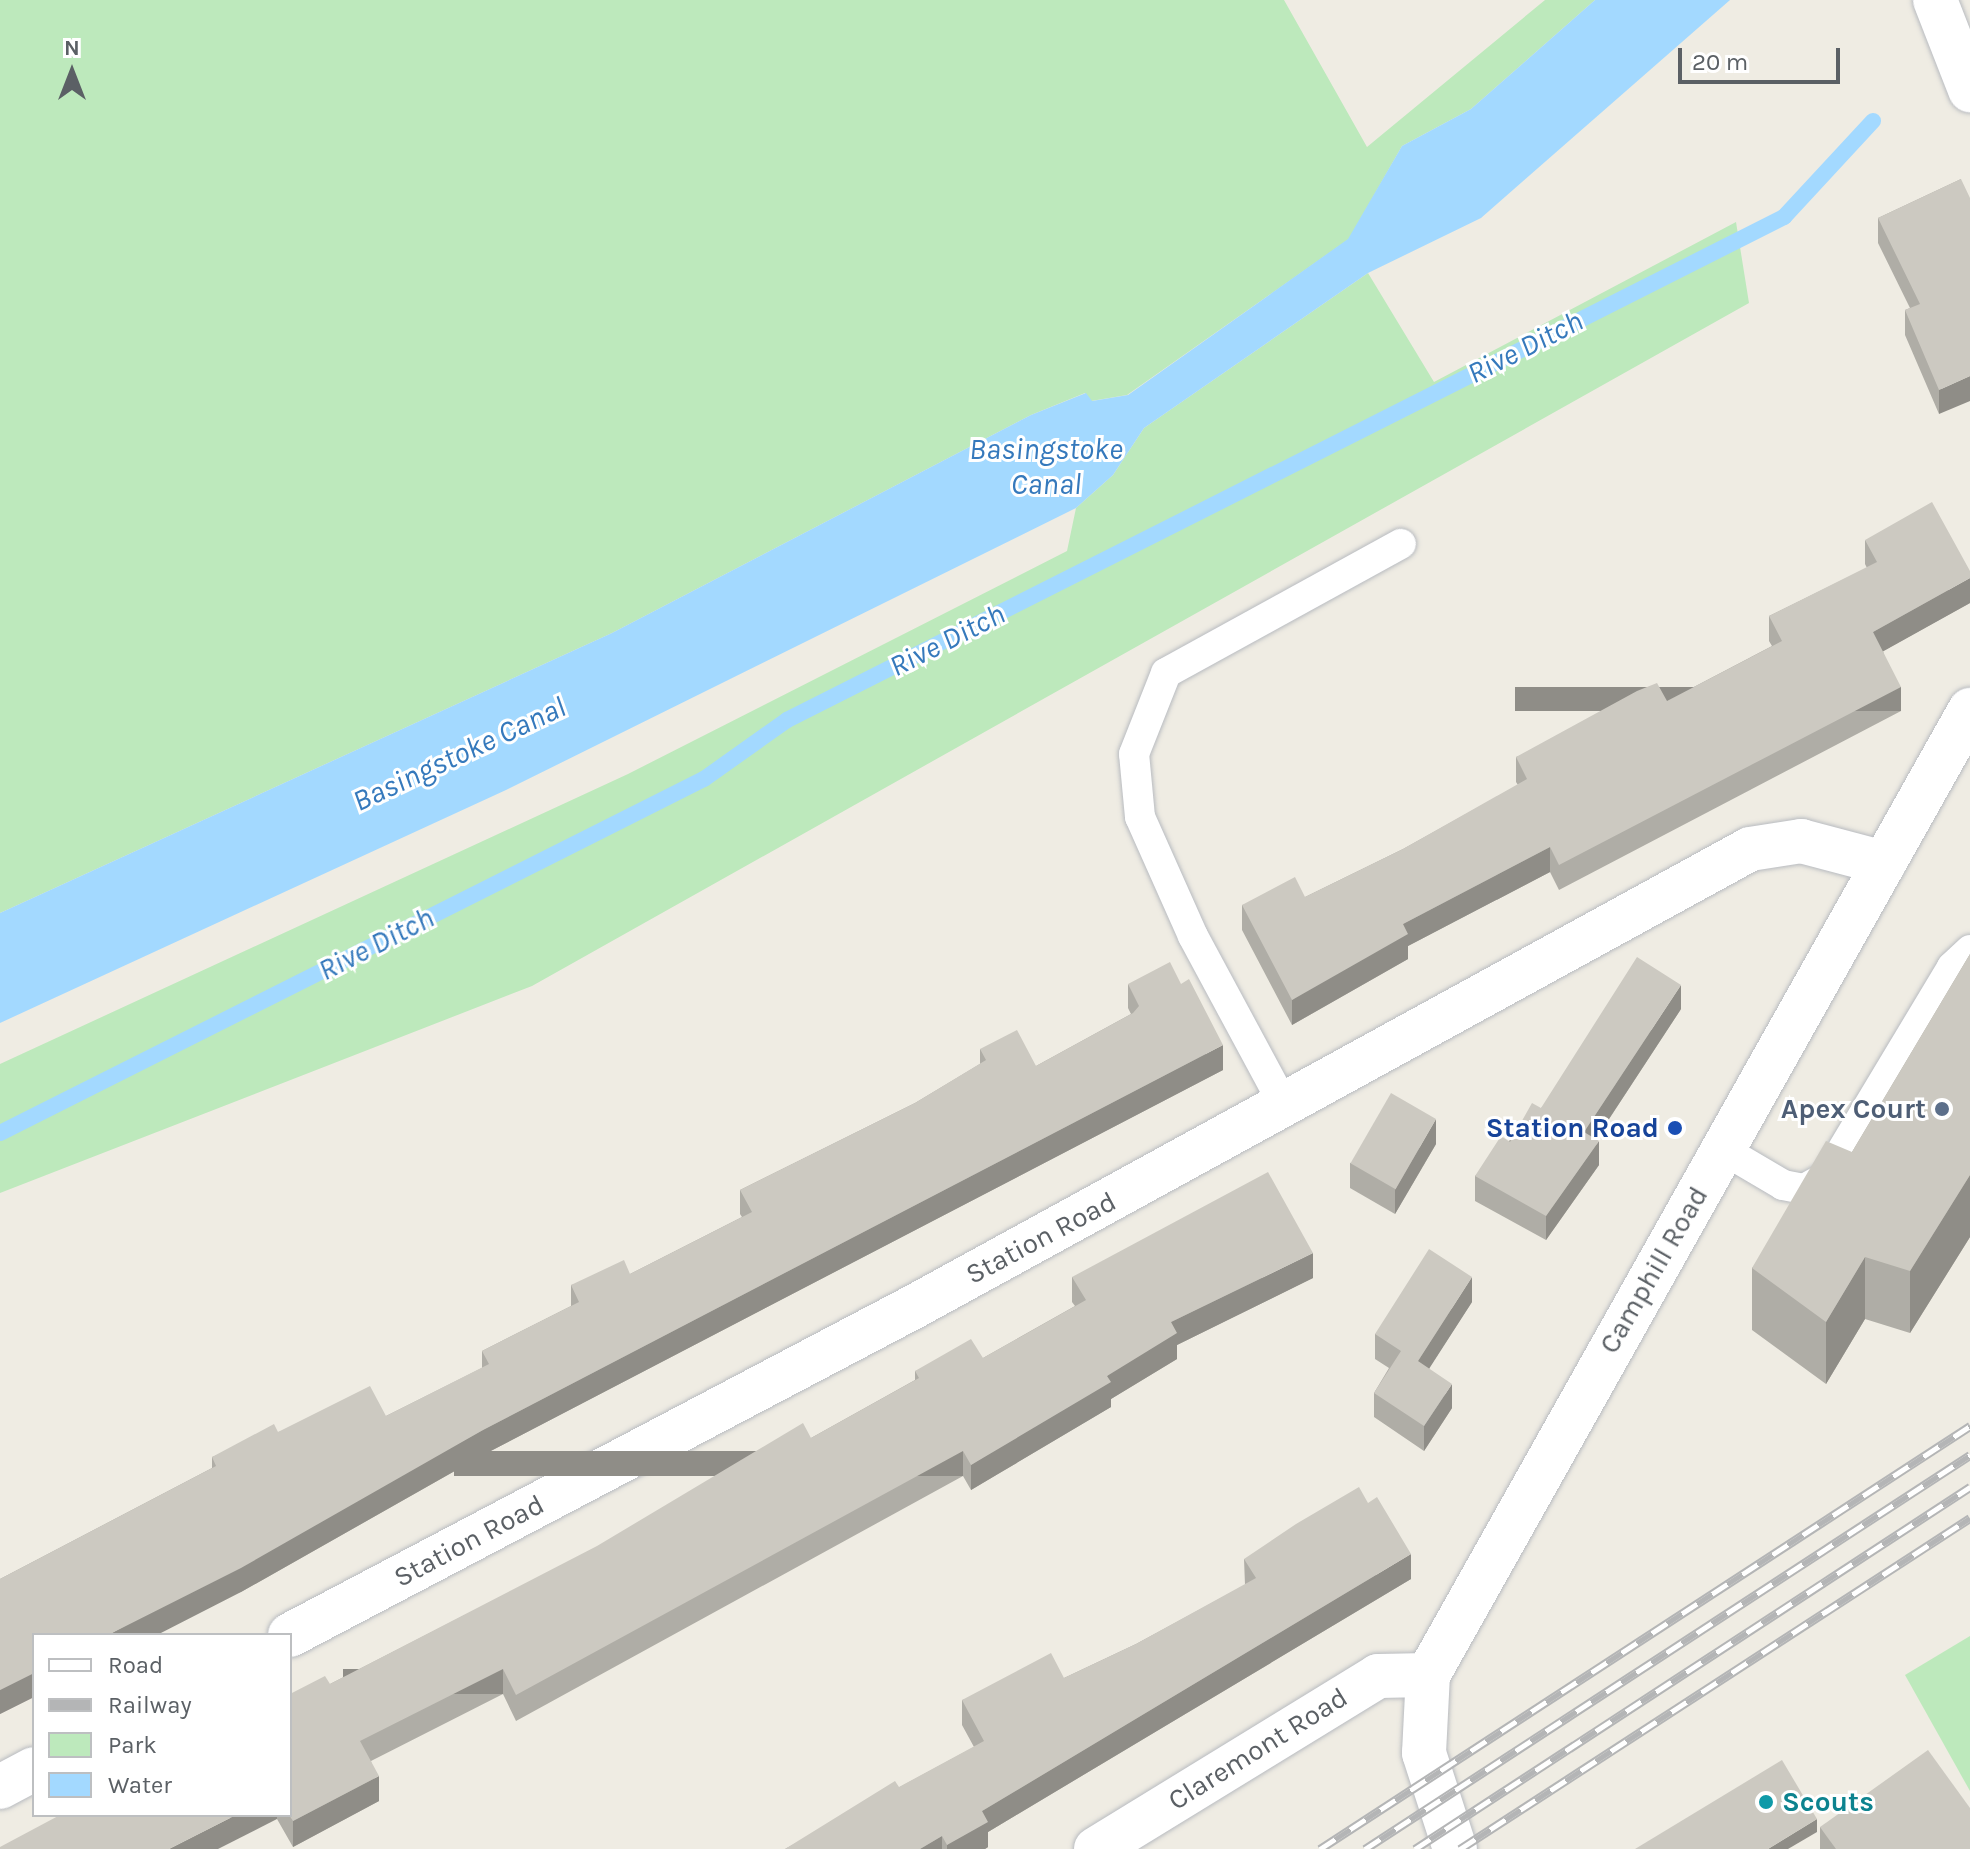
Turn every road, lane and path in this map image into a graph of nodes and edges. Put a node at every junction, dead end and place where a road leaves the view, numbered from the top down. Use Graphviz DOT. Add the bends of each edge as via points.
graph roads {
  1 [pos="1935,0"];
  2 [pos="1970,90"];
  3 [pos="1401,544"];
  4 [pos="1970,710"];
  5 [pos="1884,863"];
  6 [pos="1970,950"];
  7 [pos="1285,1107"];
  8 [pos="1722,1149"];
  9 [pos="292,1634"];
  10 [pos="1428,1675"];
  11 [pos="32,1770"];
  12 [pos="0,1787"];
  13 [pos="1096,1849"];
  14 [pos="1455,1849"];
  1 -- 2 [label="street"];
  3 -- 7 [label="lane" via="1166,673 1134,754 1140,817 1193,936"];
  4 -- 5 [label="street, Camphill Road"];
  5 -- 7 [label="street, Station Road" via="1801,841 1750,849"];
  5 -- 8 [label="street, Camphill Road"];
  6 -- 8 [label="lane" via="1952,967 1826,1177 1804,1189 1783,1185"];
  7 -- 9 [label="street, Station Road"];
  8 -- 10 [label="street, Camphill Road"];
  10 -- 13 [label="street, Claremont Road" via="1378,1676"];
  10 -- 14 [label="street, Camphill Road" via="1424,1753"];
  11 -- 12 [label="street"];
}
